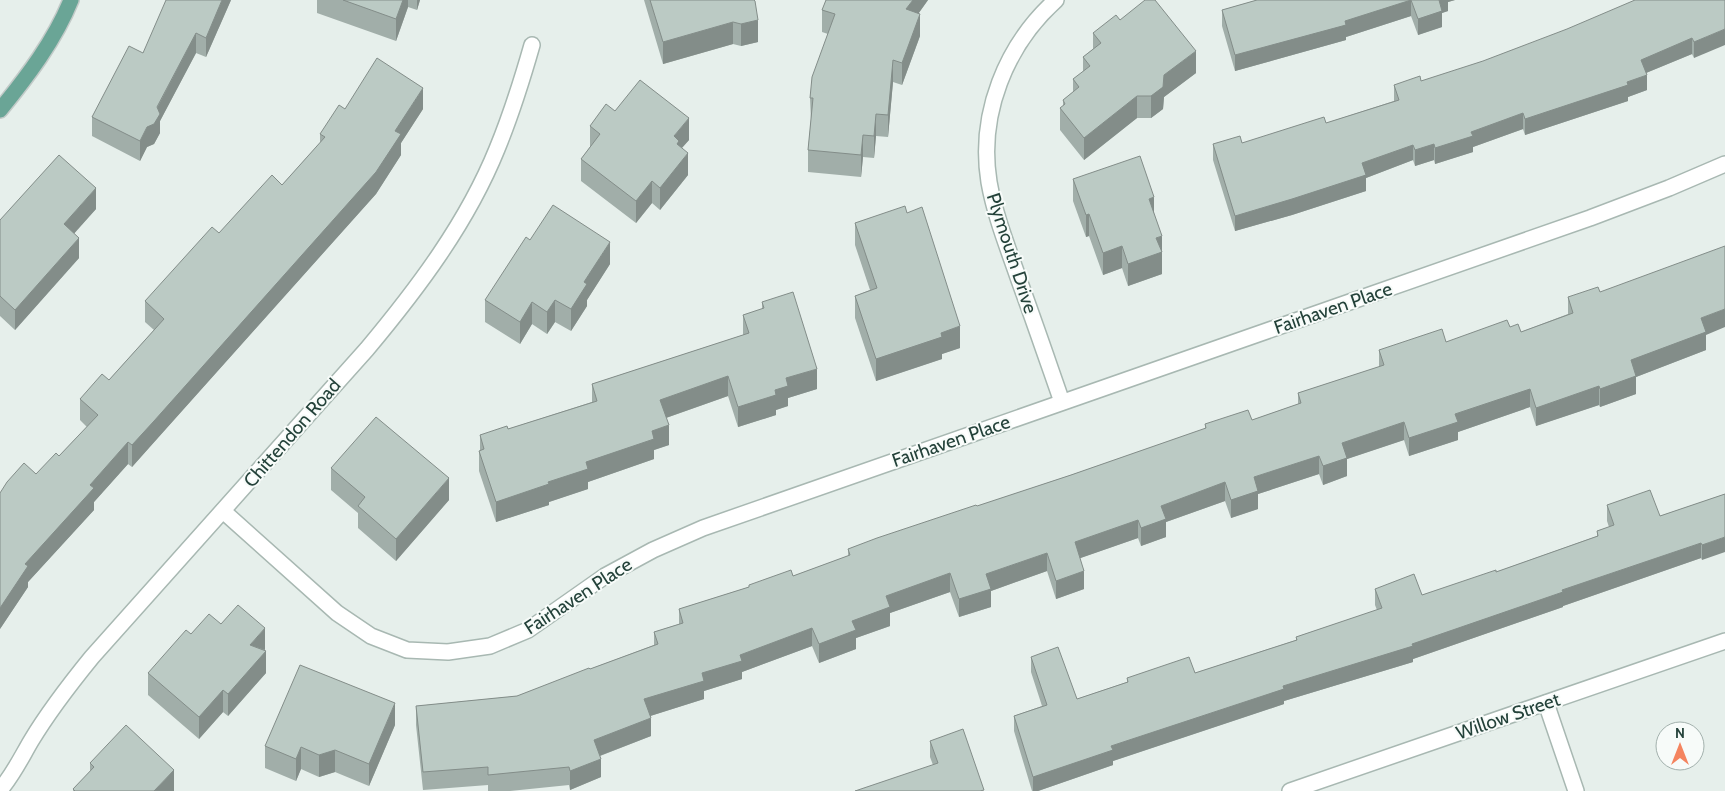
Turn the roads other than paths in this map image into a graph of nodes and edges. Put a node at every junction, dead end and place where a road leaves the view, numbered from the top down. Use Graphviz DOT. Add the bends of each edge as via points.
graph roads {
  1 [pos="71,0"];
  2 [pos="1056,0"];
  3 [pos="532,44"];
  4 [pos="0,110"];
  5 [pos="1725,164"];
  6 [pos="1062,402"];
  7 [pos="223,511"];
  8 [pos="1725,641"];
  9 [pos="1546,703"];
  10 [pos="0,790"];
  11 [pos="1290,791"];
  12 [pos="1576,791"];
  1 -- 4 [label="main road" via="38,60"];
  2 -- 6 [label="street, Plymouth Drive" via="1025,34 1004,68 991,108 987,144 989,180 997,216"];
  3 -- 7 [label="street, Chittendon Road" via="497,150 442,252 367,349"];
  5 -- 6 [label="street, Fairhaven Place" via="1590,218"];
  6 -- 7 [label="street, Fairhaven Place" via="694,532 605,576 528,630 490,646 448,652 407,650 370,636 337,613"];
  7 -- 10 [label="street, Chittendon Road" via="92,657 65,691"];
  8 -- 9 [label="street, Willow Street"];
  9 -- 11 [label="street, Willow Street"];
  9 -- 12 [label="street"];
}
